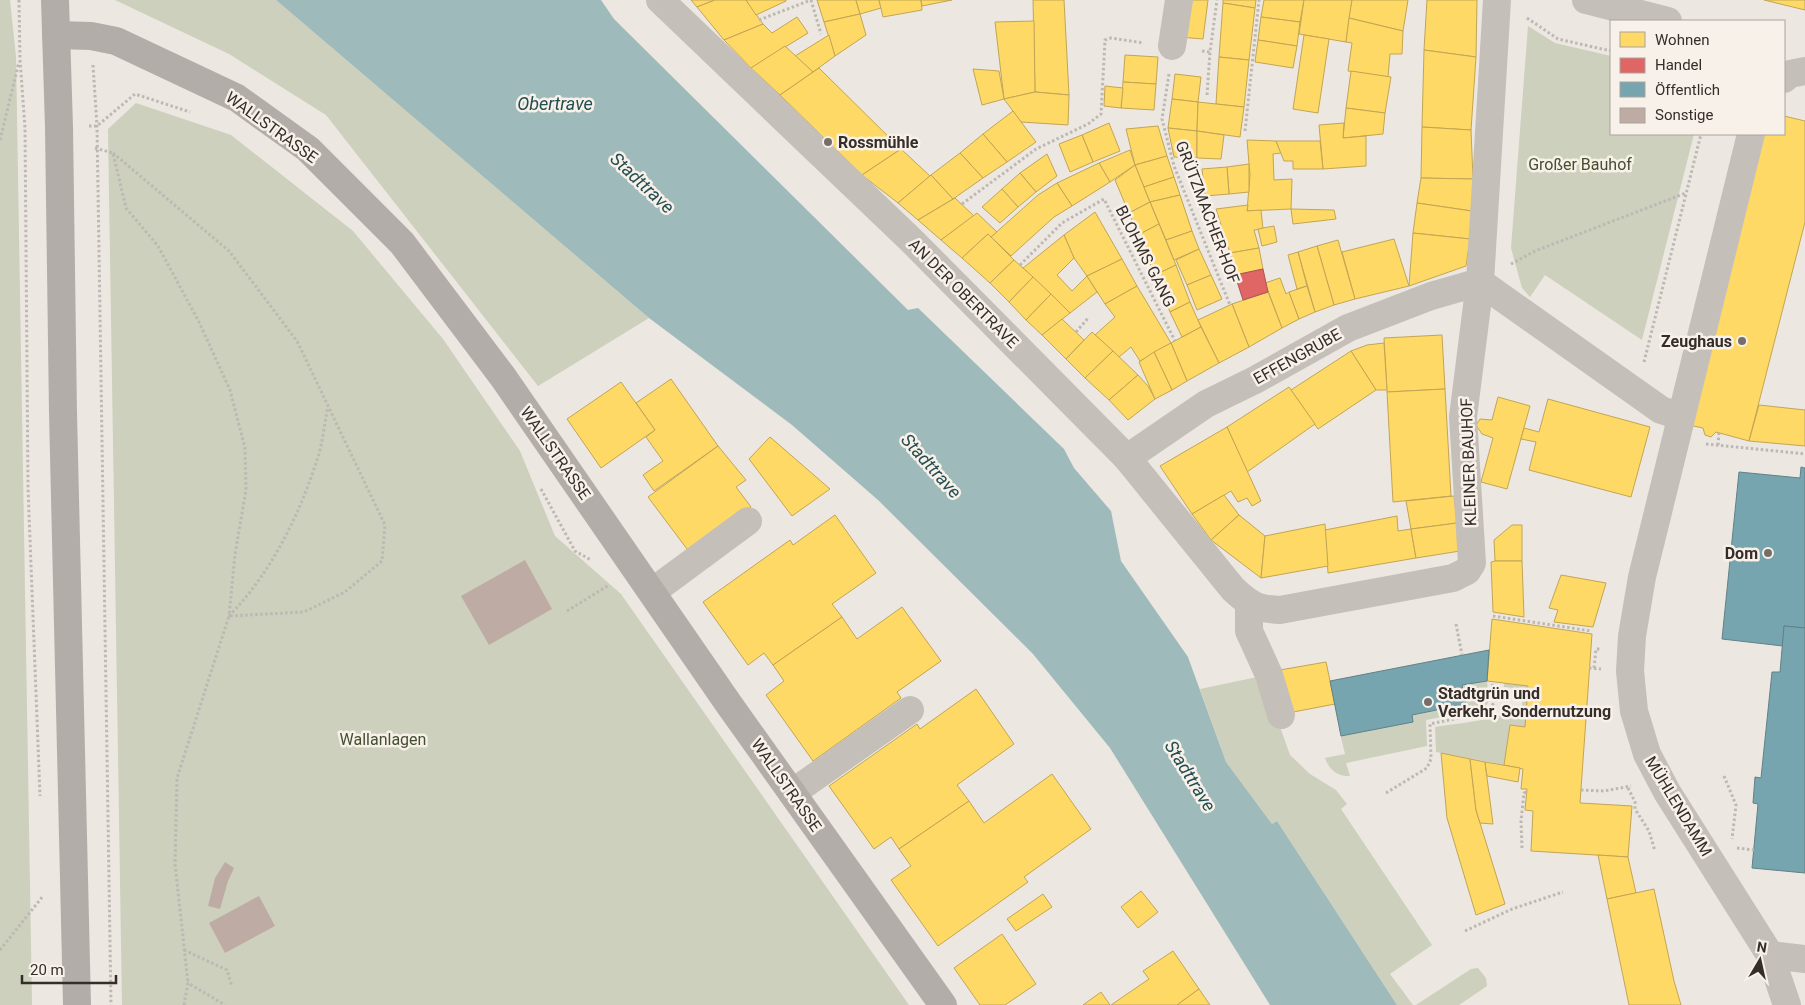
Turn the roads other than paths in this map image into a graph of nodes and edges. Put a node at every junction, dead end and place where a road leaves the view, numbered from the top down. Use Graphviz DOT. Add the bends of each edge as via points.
graph roads {
  1 [pos="55,0"];
  2 [pos="660,0"];
  3 [pos="1179,0"];
  4 [pos="1497,0"];
  5 [pos="1586,0"];
  6 [pos="1664,20"];
  7 [pos="56,36"];
  8 [pos="1171,58"];
  9 [pos="1751,135"];
  10 [pos="1480,282"];
  11 [pos="1672,422"];
  12 [pos="1127,458"];
  13 [pos="748,521"];
  14 [pos="652,592"];
  15 [pos="1249,604"];
  16 [pos="910,710"];
  17 [pos="1281,715"];
  18 [pos="792,793"];
  19 [pos="1770,955"];
  20 [pos="1805,959"];
  21 [pos="77,1005"];
  22 [pos="943,1005"];
  23 [pos="1786,1005"];
  1 -- 7 [label="main road"];
  2 -- 12 [label="street, AN DER OBERTRAVE" via="912,240"];
  3 -- 8 [label="street"];
  4 -- 10 [label="street"];
  5 -- 6 [label="street"];
  7 -- 14 [label="main road, WALLSTRASSE" via="91,36 116,41 237,98 308,149 402,243 503,377"];
  7 -- 21 [label="main road"];
  9 -- 11 [label="street"];
  10 -- 11 [label="street"];
  10 -- 12 [label="street, EFFENGRUBE" via="1431,296 1348,328 1206,404"];
  10 -- 15 [label="street, KLEINER BAUHOF" via="1463,417 1472,553 1472,564 1467,571 1453,578 1280,610"];
  11 -- 19 [label="street, MÜHLENDAMM" via="1632,636 1630,671 1634,711 1656,774"];
  12 -- 15 [label="street, AN DER OBERTRAVE" via="1233,589"];
  13 -- 14 [label="street"];
  14 -- 18 [label="main road, WALLSTRASSE"];
  15 -- 17 [label="street" via="1249,631 1269,675"];
  16 -- 18 [label="street"];
  18 -- 22 [label="main road, WALLSTRASSE"];
  19 -- 20 [label="street"];
  19 -- 23 [label="street, MÜHLENDAMM"];
}
